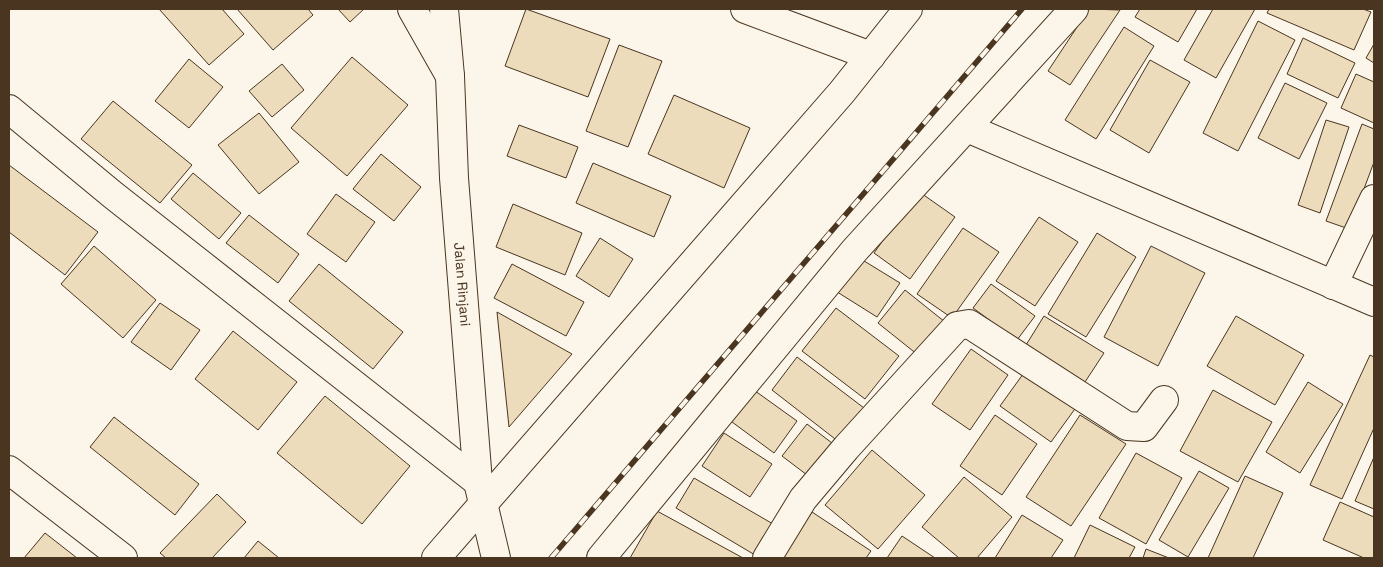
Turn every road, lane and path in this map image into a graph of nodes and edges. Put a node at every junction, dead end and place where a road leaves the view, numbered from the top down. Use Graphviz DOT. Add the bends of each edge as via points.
graph roads {
  1 [pos="412,9"];
  2 [pos="444,9"];
  3 [pos="745,9"];
  4 [pos="908,9"];
  5 [pos="1074,9"];
  6 [pos="871,56"];
  7 [pos="450,76"];
  8 [pos="9,109"];
  9 [pos="967,128"];
  10 [pos="1374,199"];
  11 [pos="1334,285"];
  12 [pos="1374,302"];
  13 [pos="1164,400"];
  14 [pos="9,470"];
  15 [pos="480,493"];
  16 [pos="123,558"];
  17 [pos="436,558"];
  18 [pos="496,558"];
  19 [pos="601,558"];
  20 [pos="767,558"];
  1 -- 7 [label="street"];
  2 -- 7 [label="street, Jalan Rinjani"];
  3 -- 6 [label="street"];
  4 -- 6 [label="street"];
  5 -- 9 [label="street"];
  6 -- 15 [label="street"];
  7 -- 15 [label="street, Jalan Rinjani" via="454,178"];
  8 -- 15 [label="street"];
  9 -- 11 [label="street"];
  9 -- 19 [label="street" via="854,251"];
  10 -- 11 [label="street"];
  11 -- 12 [label="street"];
  13 -- 20 [label="street" via="1144,427 1127,426 969,324 957,326 803,499"];
  14 -- 16 [label="street"];
  15 -- 17 [label="street"];
  15 -- 18 [label="street, Jalan Rinjani"];
}
